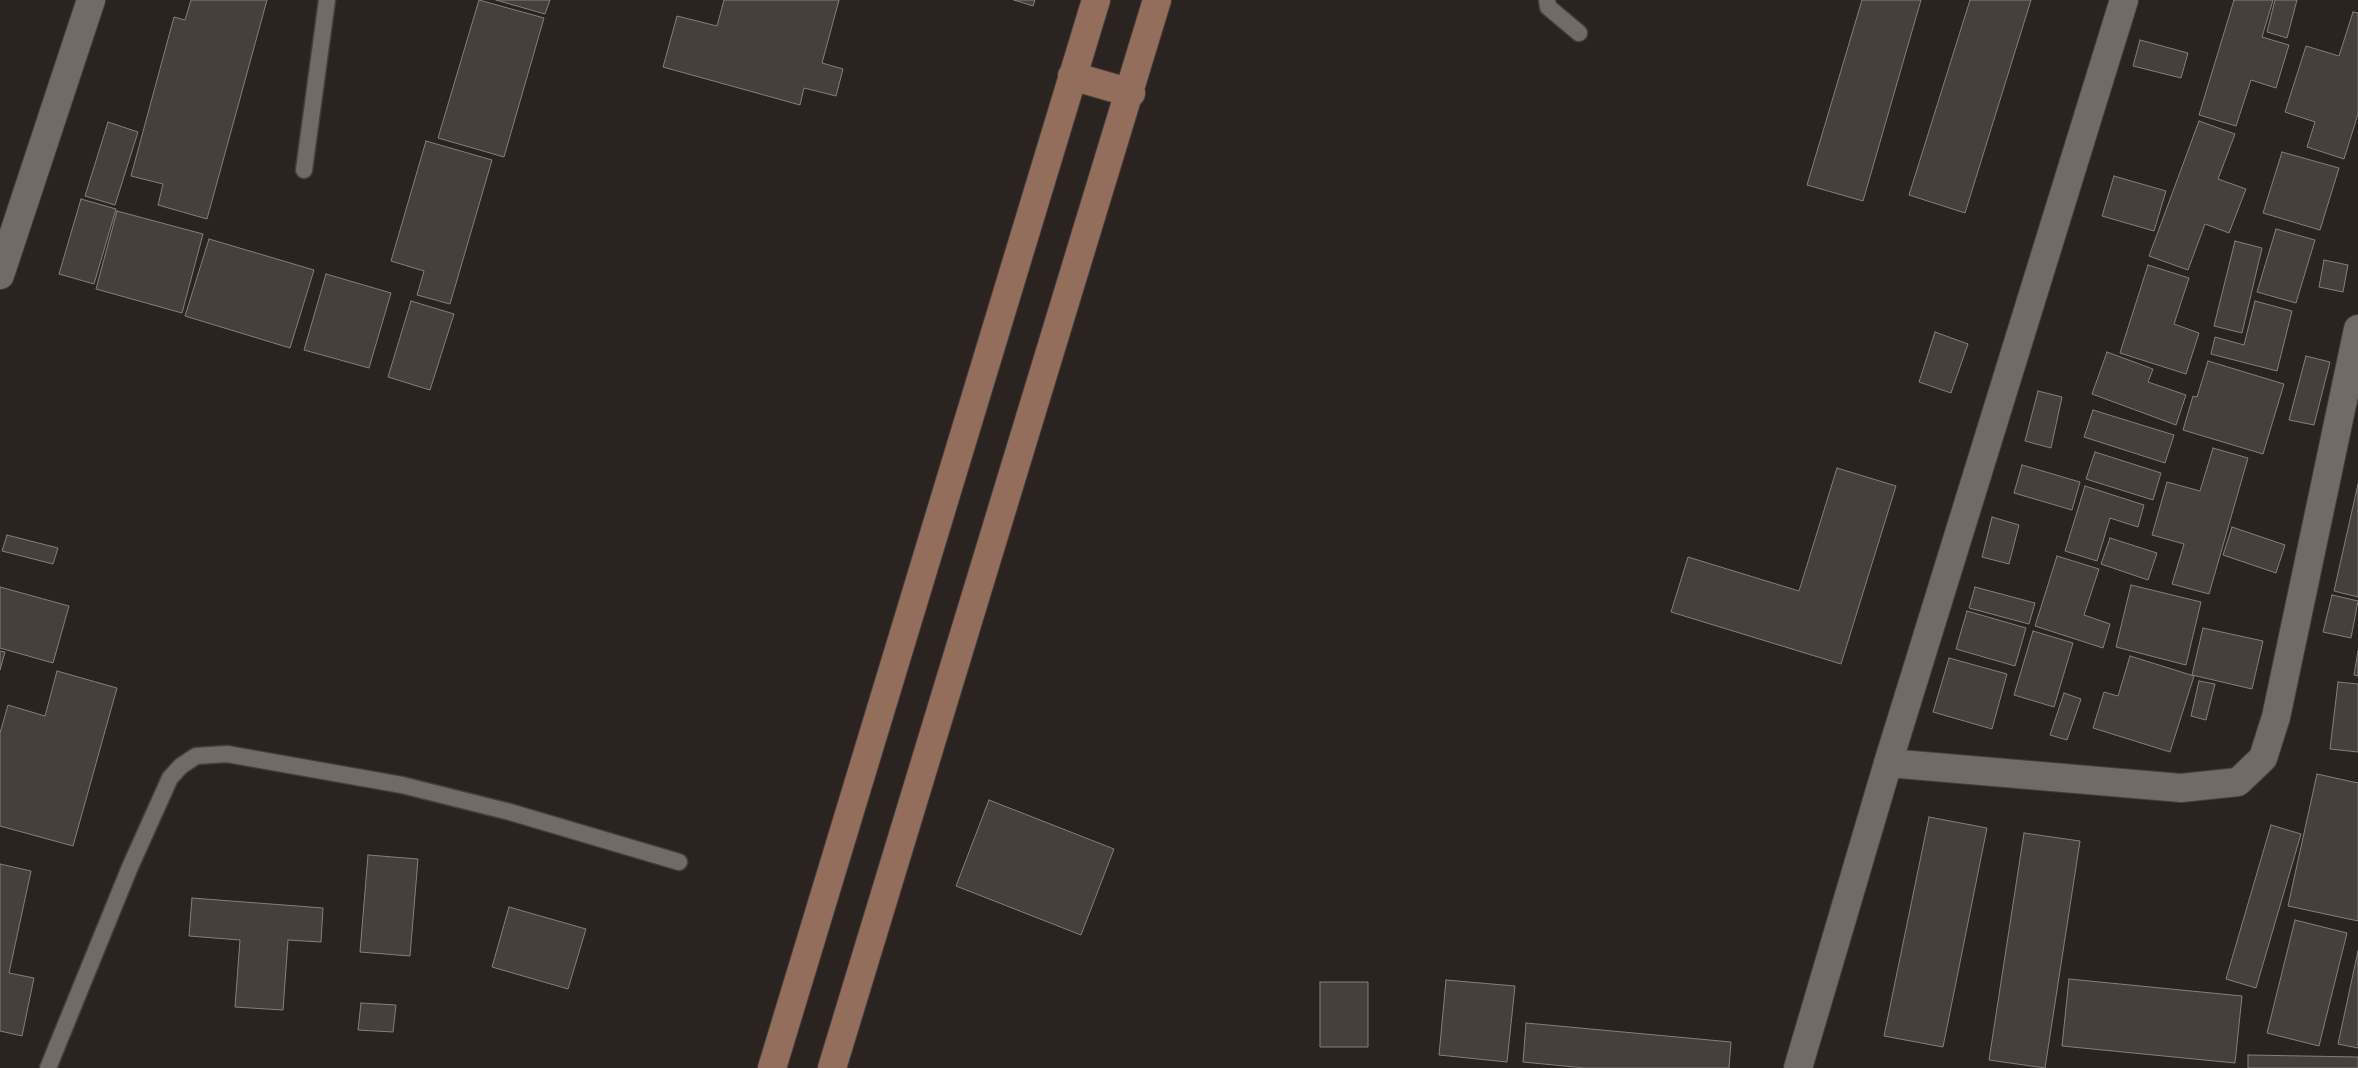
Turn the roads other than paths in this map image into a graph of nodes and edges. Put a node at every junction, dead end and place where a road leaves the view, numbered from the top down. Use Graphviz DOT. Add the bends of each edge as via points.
graph roads {
  1 [pos="91,0"];
  2 [pos="327,0"];
  3 [pos="1096,0"];
  4 [pos="1157,0"];
  5 [pos="1546,0"];
  6 [pos="2124,0"];
  7 [pos="1579,33"];
  8 [pos="1072,76"];
  9 [pos="1131,93"];
  10 [pos="304,170"];
  11 [pos="0,275"];
  12 [pos="2358,329"];
  13 [pos="1888,763"];
  14 [pos="679,862"];
  15 [pos="48,1068"];
  16 [pos="772,1068"];
  17 [pos="832,1068"];
  18 [pos="1798,1068"];
  1 -- 11 [label="street"];
  2 -- 10 [label="lane"];
  3 -- 8 [label="street"];
  4 -- 9 [label="street"];
  5 -- 7 [label="lane" via="1548,8"];
  6 -- 13 [label="street"];
  8 -- 9 [label="street"];
  8 -- 16 [label="street"];
  9 -- 17 [label="street"];
  12 -- 13 [label="street" via="2276,717 2263,758 2238,782 2181,788"];
  13 -- 18 [label="street"];
  14 -- 15 [label="lane" via="510,812 402,785 227,754 196,756 170,778"];
}
